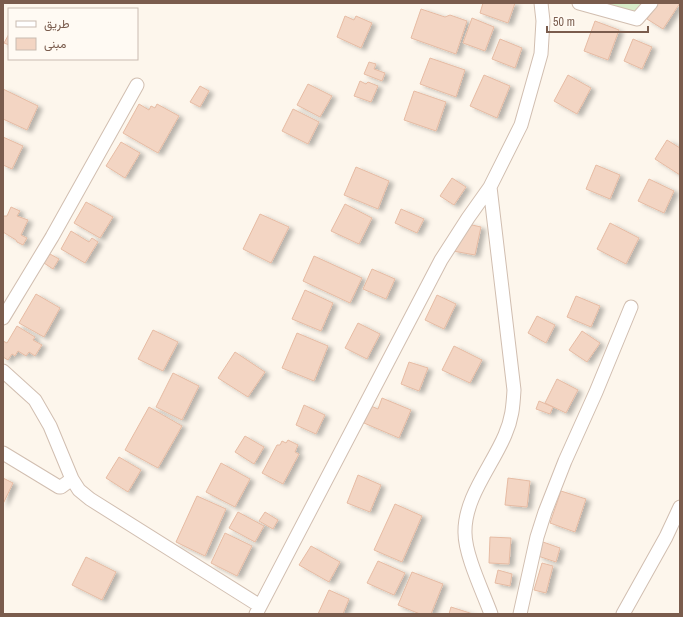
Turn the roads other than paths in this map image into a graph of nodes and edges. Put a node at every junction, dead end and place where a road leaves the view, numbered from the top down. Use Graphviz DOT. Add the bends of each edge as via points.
graph roads {
  1 [pos="541,3"];
  2 [pos="579,3"];
  3 [pos="651,3"];
  4 [pos="137,85"];
  5 [pos="490,187"];
  6 [pos="631,307"];
  7 [pos="3,318"];
  8 [pos="3,371"];
  9 [pos="3,453"];
  10 [pos="72,479"];
  11 [pos="680,508"];
  12 [pos="258,610"];
  13 [pos="491,614"];
  14 [pos="520,614"];
  15 [pos="623,614"];
  1 -- 5 [label="street" via="542,54 536,76 521,125"];
  2 -- 3 [label="street" via="637,19"];
  4 -- 7 [label="street" via="52,237"];
  5 -- 12 [label="street" via="441,260"];
  5 -- 13 [label="street" via="514,390 513,412 505,435 471,501 465,520 465,534 467,549"];
  6 -- 14 [label="street" via="545,512"];
  8 -- 10 [label="street" via="35,400 50,426"];
  9 -- 10 [label="street" via="59,487"];
  10 -- 12 [label="street" via="79,490 90,499 178,553"];
  11 -- 15 [label="street"];
}
